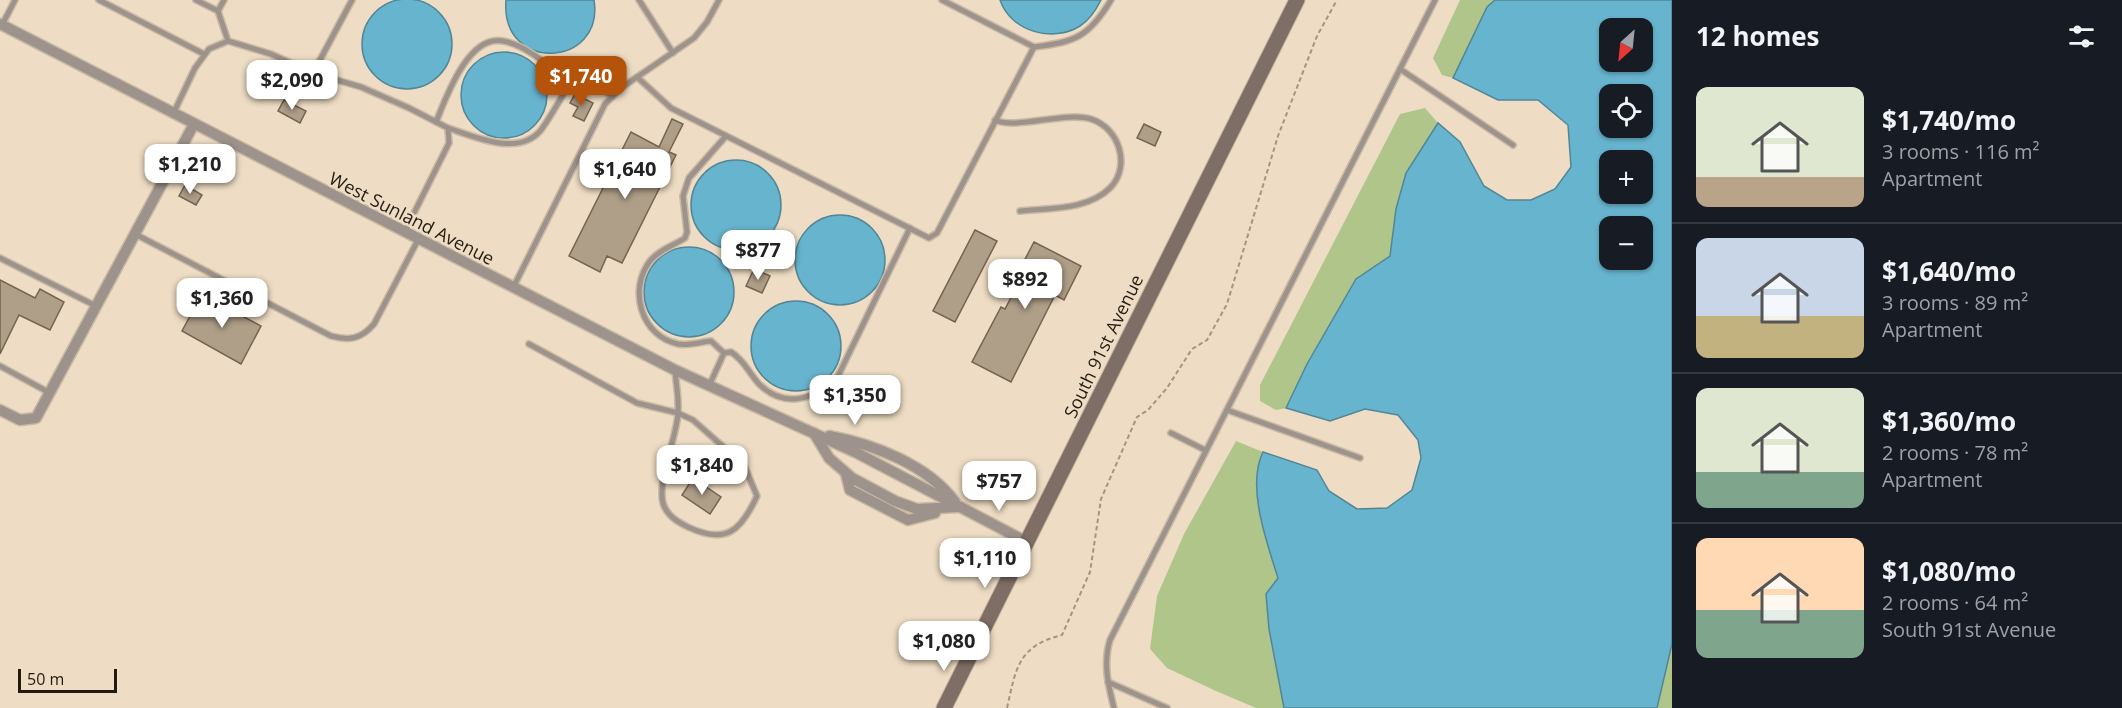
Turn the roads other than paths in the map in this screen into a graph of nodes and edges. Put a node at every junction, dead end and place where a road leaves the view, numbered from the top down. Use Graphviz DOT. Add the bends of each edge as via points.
graph roads {
  1 [pos="15,0"];
  2 [pos="99,0"];
  3 [pos="196,0"];
  4 [pos="224,0"];
  5 [pos="352,0"];
  6 [pos="639,0"];
  7 [pos="719,0"];
  8 [pos="942,0"];
  9 [pos="1111,0"];
  10 [pos="1297,0"];
  11 [pos="1435,0"];
  12 [pos="218,11"];
  13 [pos="1,25"];
  14 [pos="228,41"];
  15 [pos="1034,47"];
  16 [pos="673,52"];
  17 [pos="204,54"];
  18 [pos="1400,69"];
  19 [pos="314,73"];
  20 [pos="637,77"];
  21 [pos="571,82"];
  22 [pos="613,96"];
  23 [pos="173,114"];
  24 [pos="995,120"];
  25 [pos="436,122"];
  26 [pos="194,124"];
  27 [pos="448,128"];
  28 [pos="726,136"];
  29 [pos="1513,145"];
  30 [pos="1020,211"];
  31 [pos="910,228"];
  32 [pos="404,232"];
  33 [pos="135,234"];
  34 [pos="418,240"];
  35 [pos="0,258"];
  36 [pos="513,288"];
  37 [pos="96,306"];
  38 [pos="529,344"];
  39 [pos="724,353"];
  40 [pos="0,366"];
  41 [pos="675,370"];
  42 [pos="709,386"];
  43 [pos="50,393"];
  44 [pos="0,410"];
  45 [pos="1227,410"];
  46 [pos="678,413"];
  47 [pos="814,433"];
  48 [pos="1171,433"];
  49 [pos="1205,450"];
  50 [pos="1360,458"];
  51 [pos="959,507"];
  52 [pos="1027,542"];
  53 [pos="1108,682"];
  54 [pos="944,708"];
  55 [pos="1114,708"];
  56 [pos="1167,708"];
  1 -- 13 [label="lane"];
  2 -- 17 [label="lane"];
  3 -- 12 [label="lane"];
  4 -- 12 [label="lane"];
  5 -- 19 [label="lane"];
  6 -- 16 [label="lane"];
  7 -- 16 [label="lane" via="694,38"];
  8 -- 15 [label="lane"];
  9 -- 15 [label="lane" via="1084,35"];
  10 -- 52 [label="main road, South 91st Avenue"];
  11 -- 18 [label="lane"];
  12 -- 14 [label="lane"];
  13 -- 23 [label="street, West Sunland Avenue"];
  14 -- 17 [label="lane" via="208,48"];
  14 -- 19 [label="lane"];
  15 -- 24 [label="lane"];
  16 -- 20 [label="lane"];
  17 -- 23 [label="lane"];
  18 -- 29 [label="lane"];
  18 -- 45 [label="lane"];
  19 -- 25 [label="lane" via="361,87"];
  20 -- 22 [label="lane"];
  20 -- 28 [label="lane" via="671,108"];
  21 -- 22 [label="lane" via="583,80"];
  21 -- 25 [label="lane" via="526,51 502,40 487,44 458,71"];
  21 -- 27 [label="lane" via="540,131 521,143 500,143"];
  22 -- 36 [label="lane" via="605,104"];
  23 -- 26 [label="street, West Sunland Avenue"];
  24 -- 30 [label="lane" via="1091,119 1110,133 1122,156 1121,170 1100,197 1080,205"];
  24 -- 31 [label="lane" via="937,233 929,238"];
  25 -- 27 [label="lane"];
  26 -- 32 [label="street, West Sunland Avenue"];
  26 -- 33 [label="street"];
  27 -- 32 [label="lane" via="449,143"];
  28 -- 31 [label="lane"];
  28 -- 39 [label="lane" via="689,178 683,196 685,237 650,261 642,276 639,299 644,318 662,337 680,344 711,341"];
  31 -- 39 [label="lane" via="838,376 825,390 807,398 771,394 739,357"];
  32 -- 34 [label="street, West Sunland Avenue"];
  33 -- 34 [label="lane" via="342,339 365,335 374,324"];
  33 -- 37 [label="street"];
  34 -- 36 [label="street, West Sunland Avenue"];
  35 -- 37 [label="lane"];
  36 -- 41 [label="street, West Sunland Avenue"];
  37 -- 43 [label="street"];
  38 -- 46 [label="lane" via="638,403"];
  39 -- 42 [label="lane"];
  40 -- 43 [label="lane"];
  41 -- 42 [label="street, West Sunland Avenue"];
  41 -- 46 [label="lane"];
  42 -- 47 [label="street, West Sunland Avenue"];
  43 -- 44 [label="street" via="36,418 20,420"];
  45 -- 49 [label="lane"];
  45 -- 50 [label="lane"];
  46 -- 46 [label="lane" via="664,471 664,505 676,521 706,535 729,534 747,518 757,496 744,465 693,420"];
  47 -- 51 [label="street, West Sunland Avenue" via="862,442 885,453 944,487"];
  47 -- 51 [label="street, West Sunland Avenue" via="829,458 846,474 907,507"];
  48 -- 49 [label="lane"];
  49 -- 53 [label="lane" via="1110,640 1106,652"];
  51 -- 52 [label="street, West Sunland Avenue"];
  52 -- 54 [label="main road, South 91st Avenue"];
  53 -- 55 [label="lane"];
  53 -- 56 [label="lane"];
}
